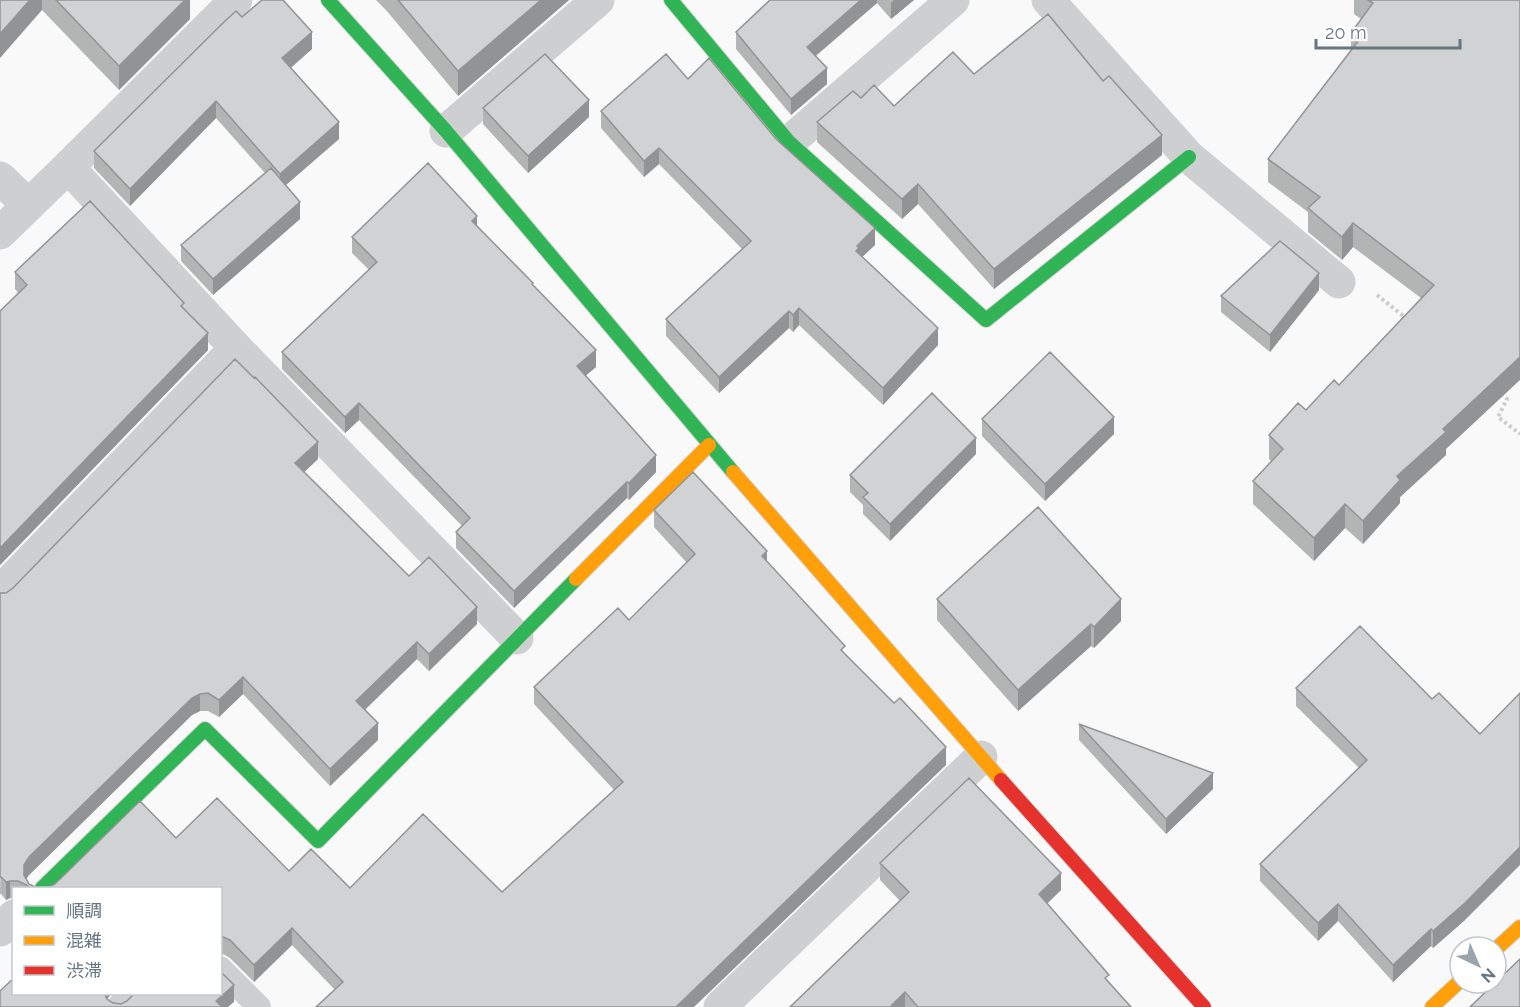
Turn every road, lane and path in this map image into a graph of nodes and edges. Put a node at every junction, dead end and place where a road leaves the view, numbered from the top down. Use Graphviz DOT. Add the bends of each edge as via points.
graph roads {
  1 [pos="236,0"];
  2 [pos="328,0"];
  3 [pos="598,0"];
  4 [pos="671,0"];
  5 [pos="953,0"];
  6 [pos="1048,0"];
  7 [pos="446,131"];
  8 [pos="789,142"];
  9 [pos="1189,157"];
  10 [pos="68,167"];
  11 [pos="0,178"];
  12 [pos="28,205"];
  13 [pos="0,233"];
  14 [pos="1339,282"];
  15 [pos="1410,321"];
  16 [pos="236,348"];
  17 [pos="1498,392"];
  18 [pos="1520,434"];
  19 [pos="709,445"];
  20 [pos="0,592"];
  21 [pos="517,638"];
  22 [pos="981,757"];
  23 [pos="43,887"];
  24 [pos="12,918"];
  25 [pos="1520,927"];
  26 [pos="0,930"];
  27 [pos="1508,938"];
  28 [pos="222,970"];
  29 [pos="1448,992"];
  30 [pos="130,995"];
  31 [pos="118,1007"];
  32 [pos="259,1007"];
  33 [pos="720,1007"];
  34 [pos="1204,1007"];
  35 [pos="1432,1007"];
  1 -- 10 [label="street"];
  2 -- 7 [label="street"];
  3 -- 7 [label="street"];
  4 -- 8 [label="street"];
  5 -- 8 [label="street"];
  6 -- 9 [label="street"];
  7 -- 19 [label="street"];
  8 -- 9 [label="street" via="986,320"];
  9 -- 14 [label="street"];
  10 -- 12 [label="street"];
  10 -- 16 [label="street"];
  11 -- 12 [label="street"];
  12 -- 13 [label="street"];
  14 -- 15 [label="path" via="1366,286"];
  16 -- 20 [label="street"];
  16 -- 21 [label="street"];
  17 -- 18 [label="path" via="1507,399 1498,417"];
  19 -- 21 [label="street"];
  19 -- 22 [label="street"];
  21 -- 23 [label="street" via="318,842 205,729"];
  22 -- 33 [label="street"];
  22 -- 34 [label="street"];
  24 -- 26 [label="street"];
  25 -- 27 [label="street"];
  28 -- 32 [label="lane"];
  29 -- 35 [label="street"];
  30 -- 31 [label="lane"];
}
